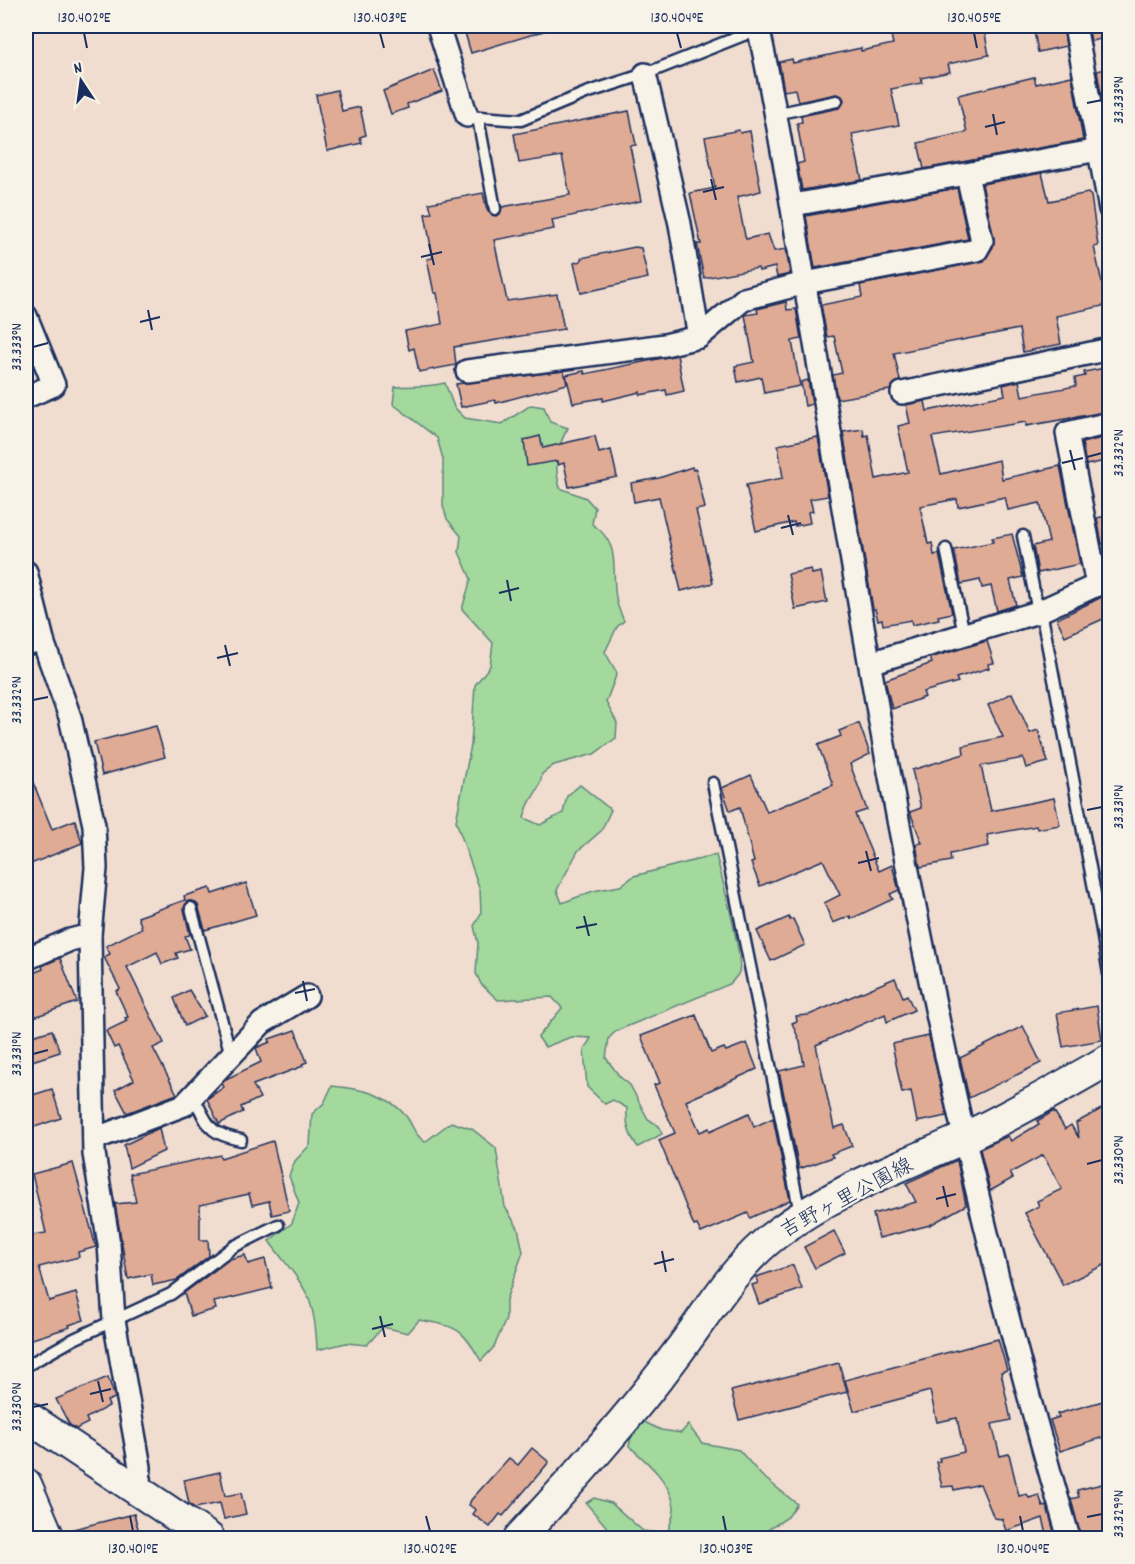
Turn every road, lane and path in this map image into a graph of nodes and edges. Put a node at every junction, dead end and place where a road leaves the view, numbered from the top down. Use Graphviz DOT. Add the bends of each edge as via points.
graph roads {
  1 [pos="438,26"];
  2 [pos="1075,26"];
  3 [pos="761,27"];
  4 [pos="645,74"];
  5 [pos="837,101"];
  6 [pos="775,114"];
  7 [pos="472,117"];
  8 [pos="1104,162"];
  9 [pos="967,174"];
  10 [pos="793,205"];
  11 [pos="495,209"];
  12 [pos="1110,209"];
  13 [pos="805,284"];
  14 [pos="26,316"];
  15 [pos="699,337"];
  16 [pos="1110,349"];
  17 [pos="467,371"];
  18 [pos="902,393"];
  19 [pos="26,397"];
  20 [pos="1110,423"];
  21 [pos="1023,536"];
  22 [pos="946,549"];
  23 [pos="26,572"];
  24 [pos="1103,582"];
  25 [pos="1040,611"];
  26 [pos="964,634"];
  27 [pos="35,647"];
  28 [pos="870,663"];
  29 [pos="713,783"];
  30 [pos="191,908"];
  31 [pos="90,935"];
  32 [pos="26,959"];
  33 [pos="307,996"];
  34 [pos="1110,1006"];
  35 [pos="231,1055"];
  36 [pos="1110,1059"];
  37 [pos="193,1096"];
  38 [pos="963,1138"];
  39 [pos="94,1139"];
  40 [pos="241,1140"];
  41 [pos="801,1216"];
  42 [pos="278,1225"];
  43 [pos="114,1320"];
  44 [pos="26,1366"];
  45 [pos="26,1416"];
  46 [pos="26,1484"];
  47 [pos="138,1494"];
  48 [pos="49,1539"];
  49 [pos="209,1539"];
  50 [pos="519,1539"];
  51 [pos="1069,1539"];
  1 -- 7 [label="street"];
  2 -- 8 [label="street"];
  3 -- 4 [label="lane"];
  3 -- 6 [label="street"];
  4 -- 7 [label="lane" via="521,120"];
  4 -- 15 [label="street" via="680,224"];
  5 -- 6 [label="lane"];
  6 -- 10 [label="street"];
  7 -- 11 [label="lane"];
  8 -- 9 [label="street"];
  8 -- 12 [label="street"];
  9 -- 10 [label="street"];
  9 -- 13 [label="street" via="982,241 977,250"];
  10 -- 13 [label="street"];
  13 -- 15 [label="street" via="744,299"];
  13 -- 28 [label="street"];
  14 -- 19 [label="street" via="54,385"];
  15 -- 17 [label="street"];
  16 -- 18 [label="street"];
  20 -- 24 [label="street" via="1067,432"];
  21 -- 25 [label="lane"];
  22 -- 26 [label="lane"];
  23 -- 27 [label="street"];
  24 -- 25 [label="street"];
  25 -- 26 [label="street"];
  25 -- 34 [label="lane" via="1101,926"];
  26 -- 28 [label="street"];
  27 -- 31 [label="street" via="70,717 94,825 96,868"];
  28 -- 38 [label="street" via="922,947"];
  29 -- 41 [label="lane"];
  30 -- 35 [label="lane"];
  31 -- 32 [label="street"];
  31 -- 39 [label="street"];
  33 -- 35 [label="street" via="262,1023"];
  35 -- 37 [label="street"];
  36 -- 38 [label="main road, 吉野ヶ里公園線"];
  37 -- 39 [label="street" via="166,1113"];
  37 -- 40 [label="lane" via="212,1131"];
  38 -- 41 [label="main road, 吉野ヶ里公園線"];
  38 -- 51 [label="street" via="1034,1421"];
  39 -- 43 [label="street" via="109,1244"];
  41 -- 50 [label="main road, 吉野ヶ里公園線" via="747,1259 634,1408"];
  42 -- 43 [label="lane" via="234,1247 171,1294"];
  43 -- 44 [label="lane"];
  43 -- 47 [label="street" via="140,1467"];
  45 -- 47 [label="main road"];
  46 -- 48 [label="main road"];
  47 -- 49 [label="main road"];
}
